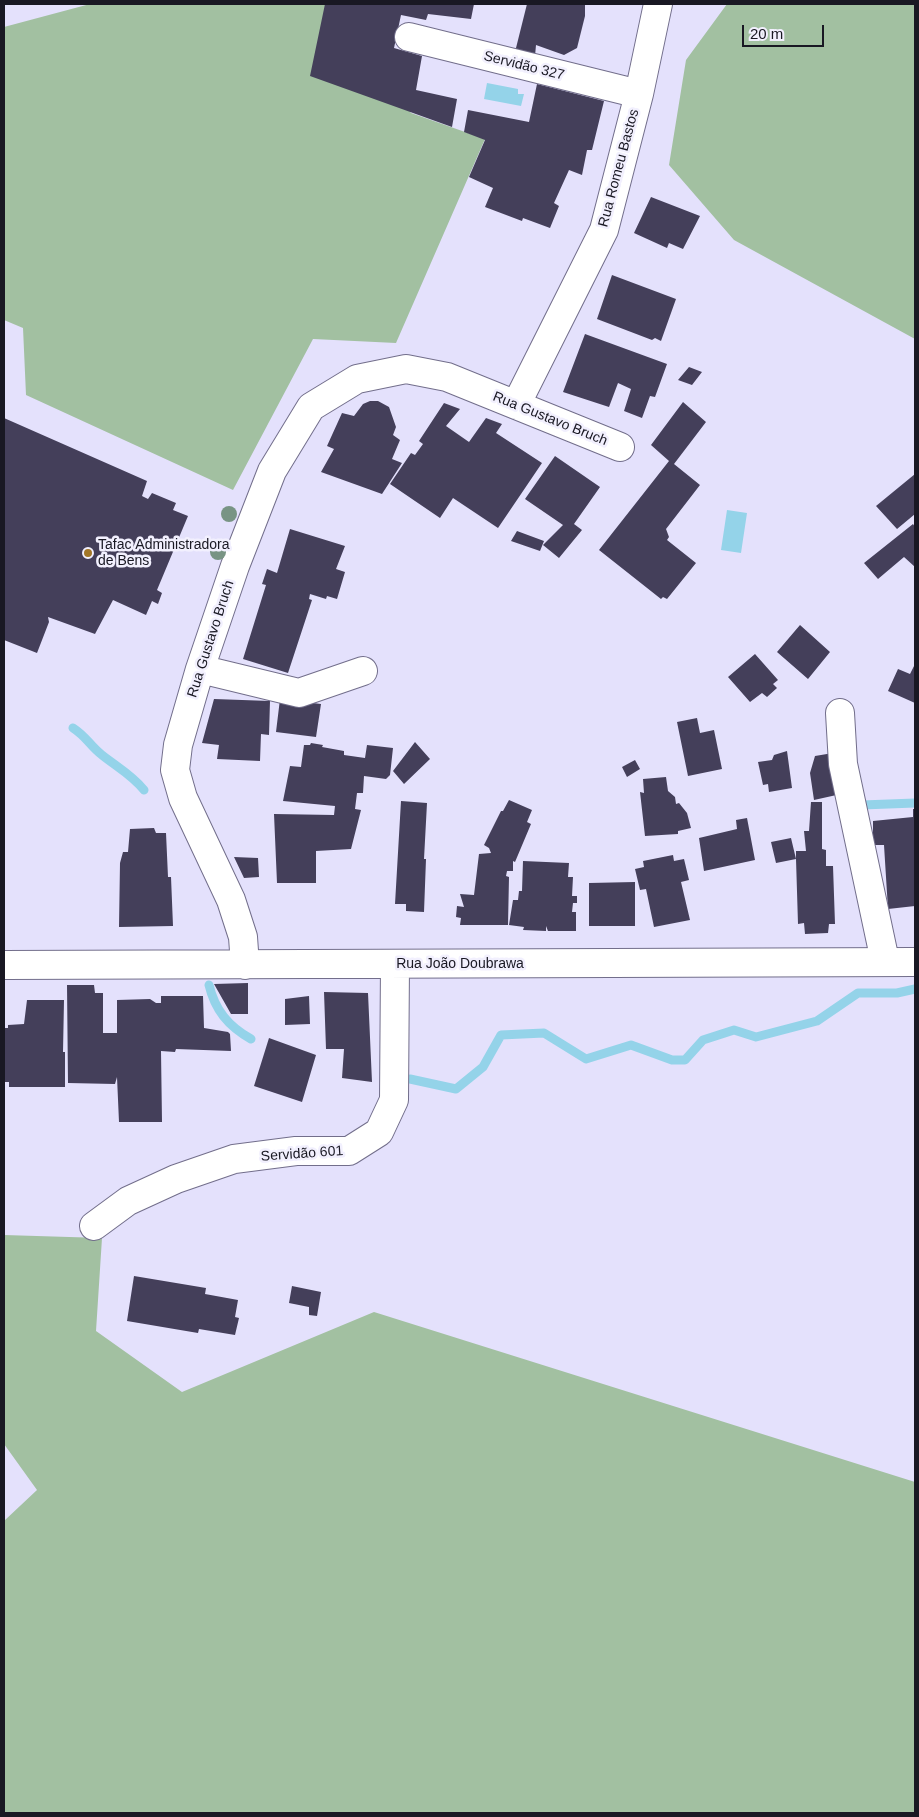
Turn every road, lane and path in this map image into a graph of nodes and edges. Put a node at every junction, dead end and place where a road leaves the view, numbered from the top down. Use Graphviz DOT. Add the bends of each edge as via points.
graph roads {
  1 [pos="658,4"];
  2 [pos="409,37"];
  3 [pos="639,94"];
  4 [pos="516,404"];
  5 [pos="620,447"];
  6 [pos="200,668"];
  7 [pos="364,671"];
  8 [pos="840,713"];
  9 [pos="885,961"];
  10 [pos="915,962"];
  11 [pos="395,964"];
  12 [pos="4,965"];
  13 [pos="245,965"];
  14 [pos="94,1226"];
  1 -- 3 [label="street, Rua Romeu Bastos"];
  2 -- 3 [label="street, Servidão 327"];
  3 -- 4 [label="street, Rua Romeu Bastos" via="604,230"];
  4 -- 5 [label="street, Rua Gustavo Bruch"];
  4 -- 6 [label="street, Rua Gustavo Bruch" via="448,377 406,369 357,379 311,407 272,471"];
  6 -- 7 [label="street" via="299,693"];
  6 -- 13 [label="street, Rua Gustavo Bruch" via="178,745 175,770 183,798 231,900 243,937"];
  8 -- 9 [label="street" via="843,764"];
  9 -- 10 [label="street, Rua João Doubrawa"];
  9 -- 11 [label="street, Rua João Doubrawa"];
  11 -- 13 [label="street, Rua João Doubrawa"];
  11 -- 14 [label="street, Servidão 601" via="394,1100 379,1132 349,1151 296,1151 234,1159 176,1179 128,1201"];
  12 -- 13 [label="street, Rua João Doubrawa"];
}
